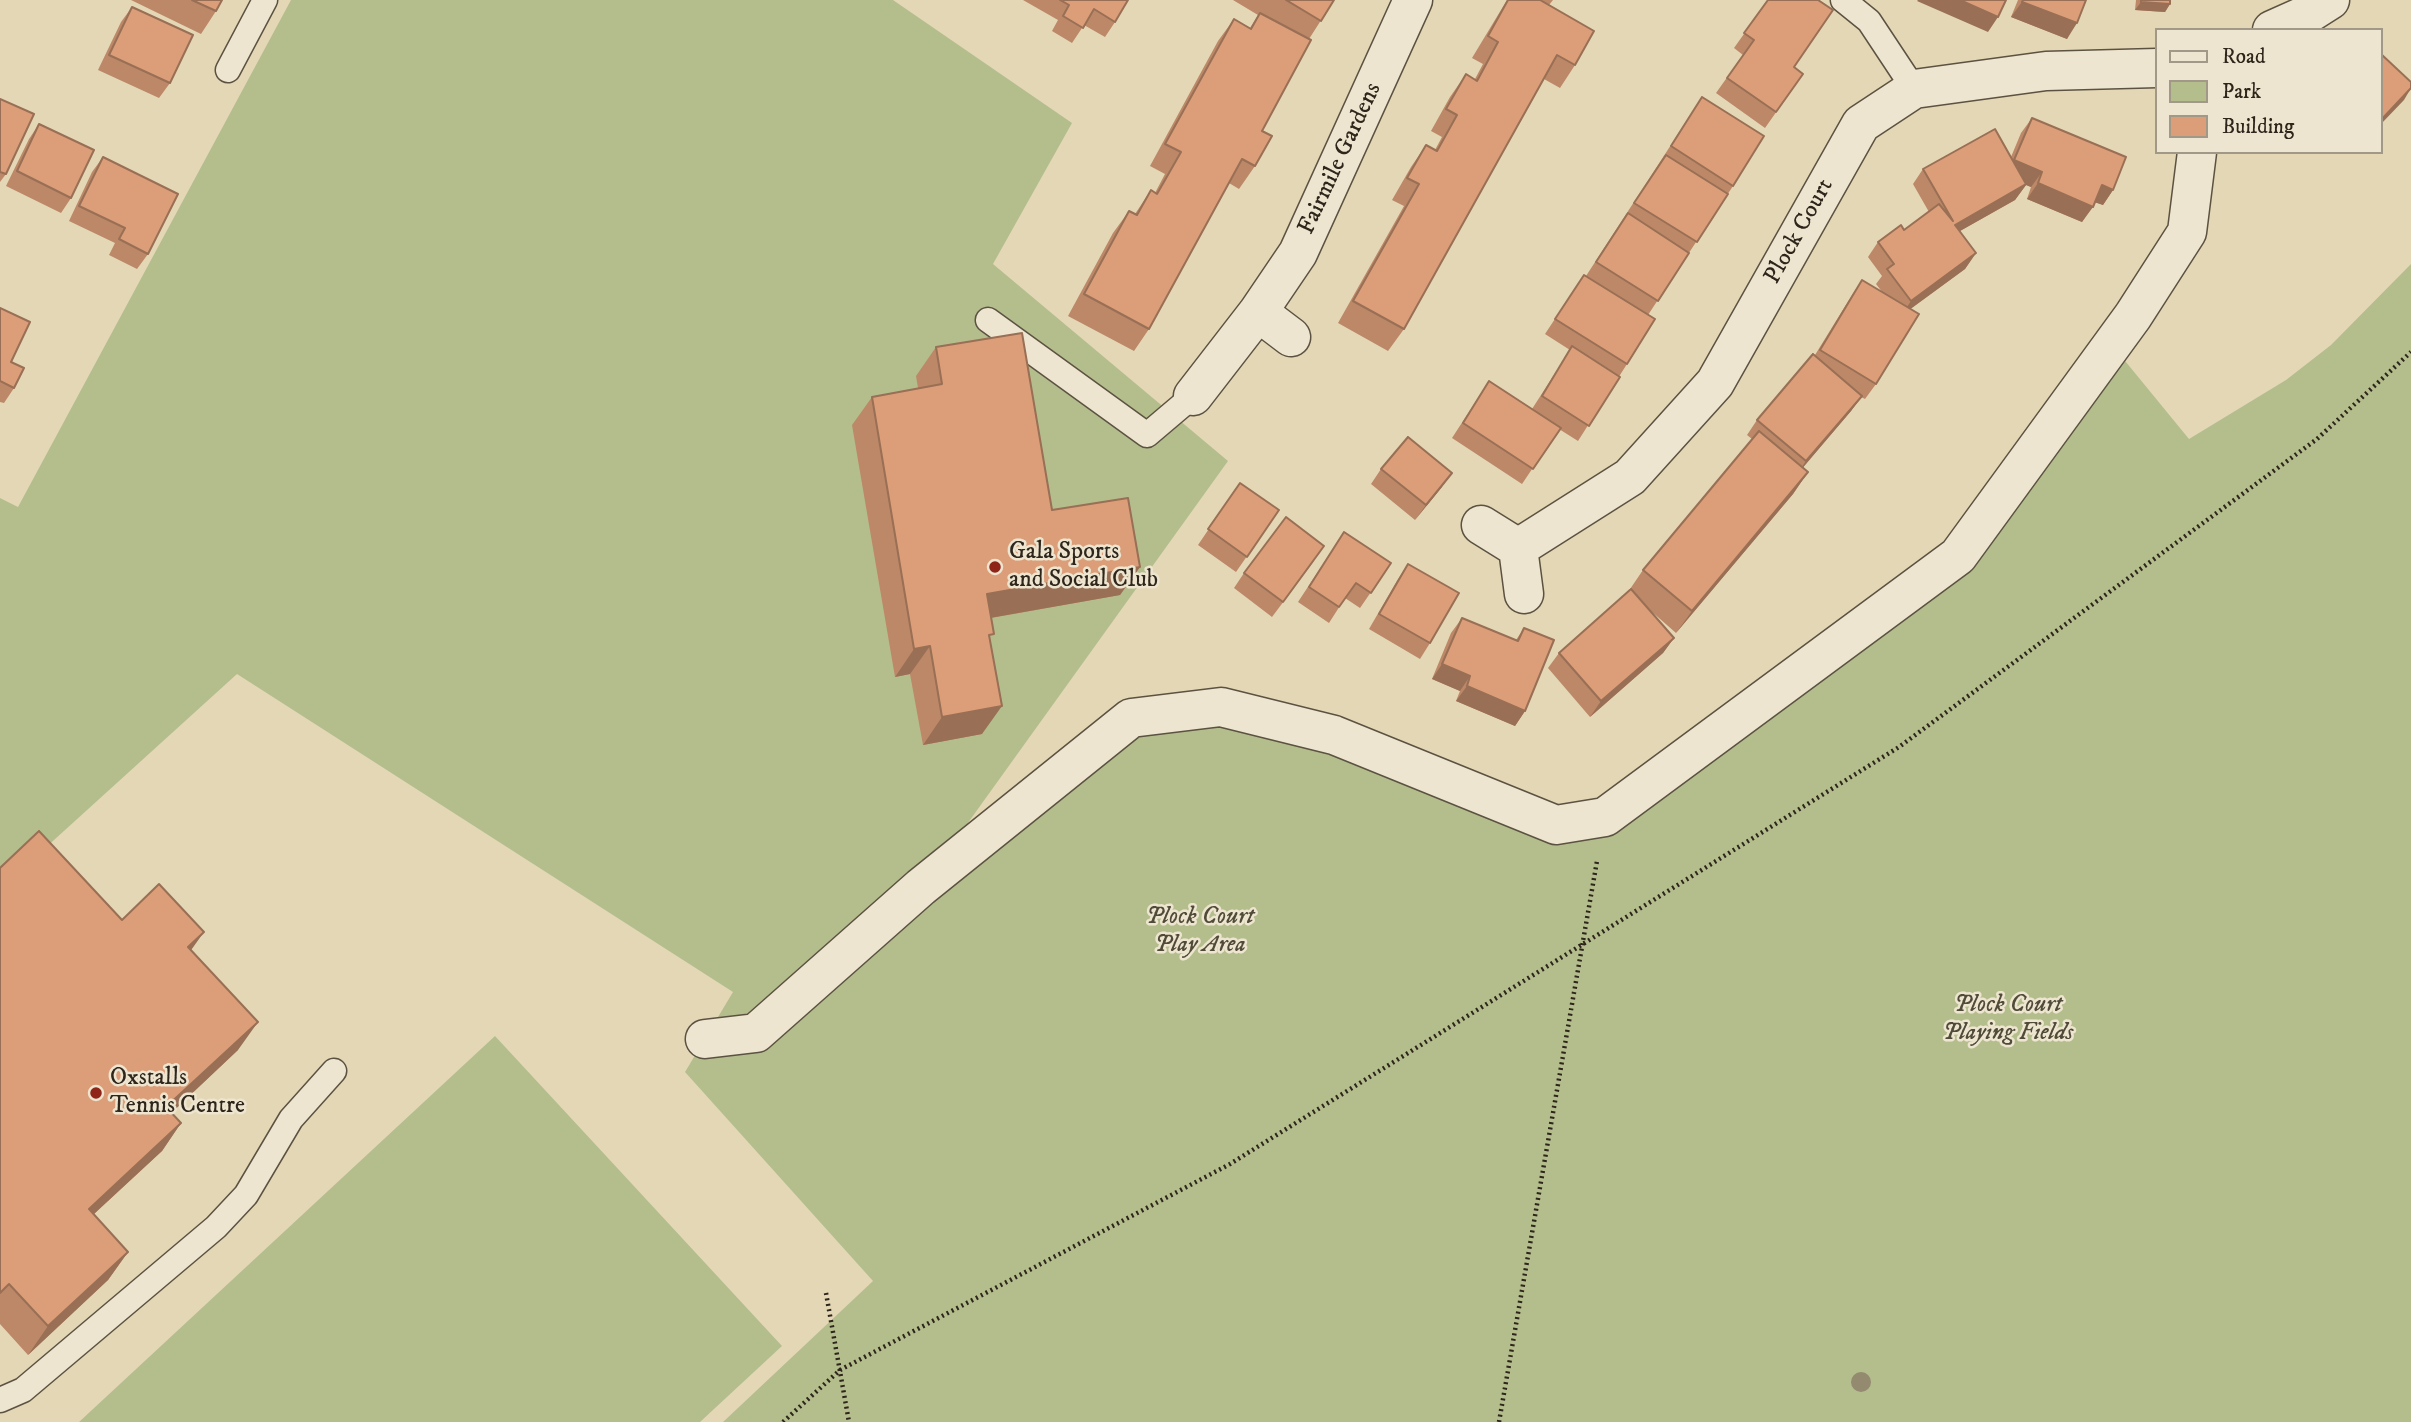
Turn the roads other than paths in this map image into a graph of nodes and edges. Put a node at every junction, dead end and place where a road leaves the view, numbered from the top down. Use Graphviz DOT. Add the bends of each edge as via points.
graph roads {
  1 [pos="265,0"];
  2 [pos="1413,0"];
  3 [pos="1843,0"];
  4 [pos="2330,0"];
  5 [pos="2276,28"];
  6 [pos="2156,68"];
  7 [pos="228,70"];
  8 [pos="1914,89"];
  9 [pos="2197,154"];
  10 [pos="1258,312"];
  11 [pos="988,320"];
  12 [pos="1291,337"];
  13 [pos="1193,396"];
  14 [pos="1481,525"];
  15 [pos="1518,548"];
  16 [pos="1524,594"];
  17 [pos="705,1039"];
  18 [pos="334,1071"];
  19 [pos="0,1400"];
  1 -- 7 [label="lane"];
  2 -- 10 [label="street, Fairmile Gardens" via="1297,253"];
  3 -- 8 [label="lane" via="1869,20"];
  4 -- 5 [label="street"];
  6 -- 8 [label="street, Plock Court" via="2046,71"];
  8 -- 15 [label="street, Plock Court" via="1861,124 1715,383 1630,477"];
  9 -- 17 [label="street" via="2187,232 2133,316 1958,556 1605,817 1556,825 1334,735 1221,707 1131,718 921,887 756,1033"];
  10 -- 12 [label="street"];
  10 -- 13 [label="street, Fairmile Gardens"];
  11 -- 13 [label="lane" via="1147,435"];
  14 -- 15 [label="street"];
  15 -- 16 [label="street"];
  18 -- 19 [label="lane" via="291,1119 246,1195 216,1227 23,1390"];
}
